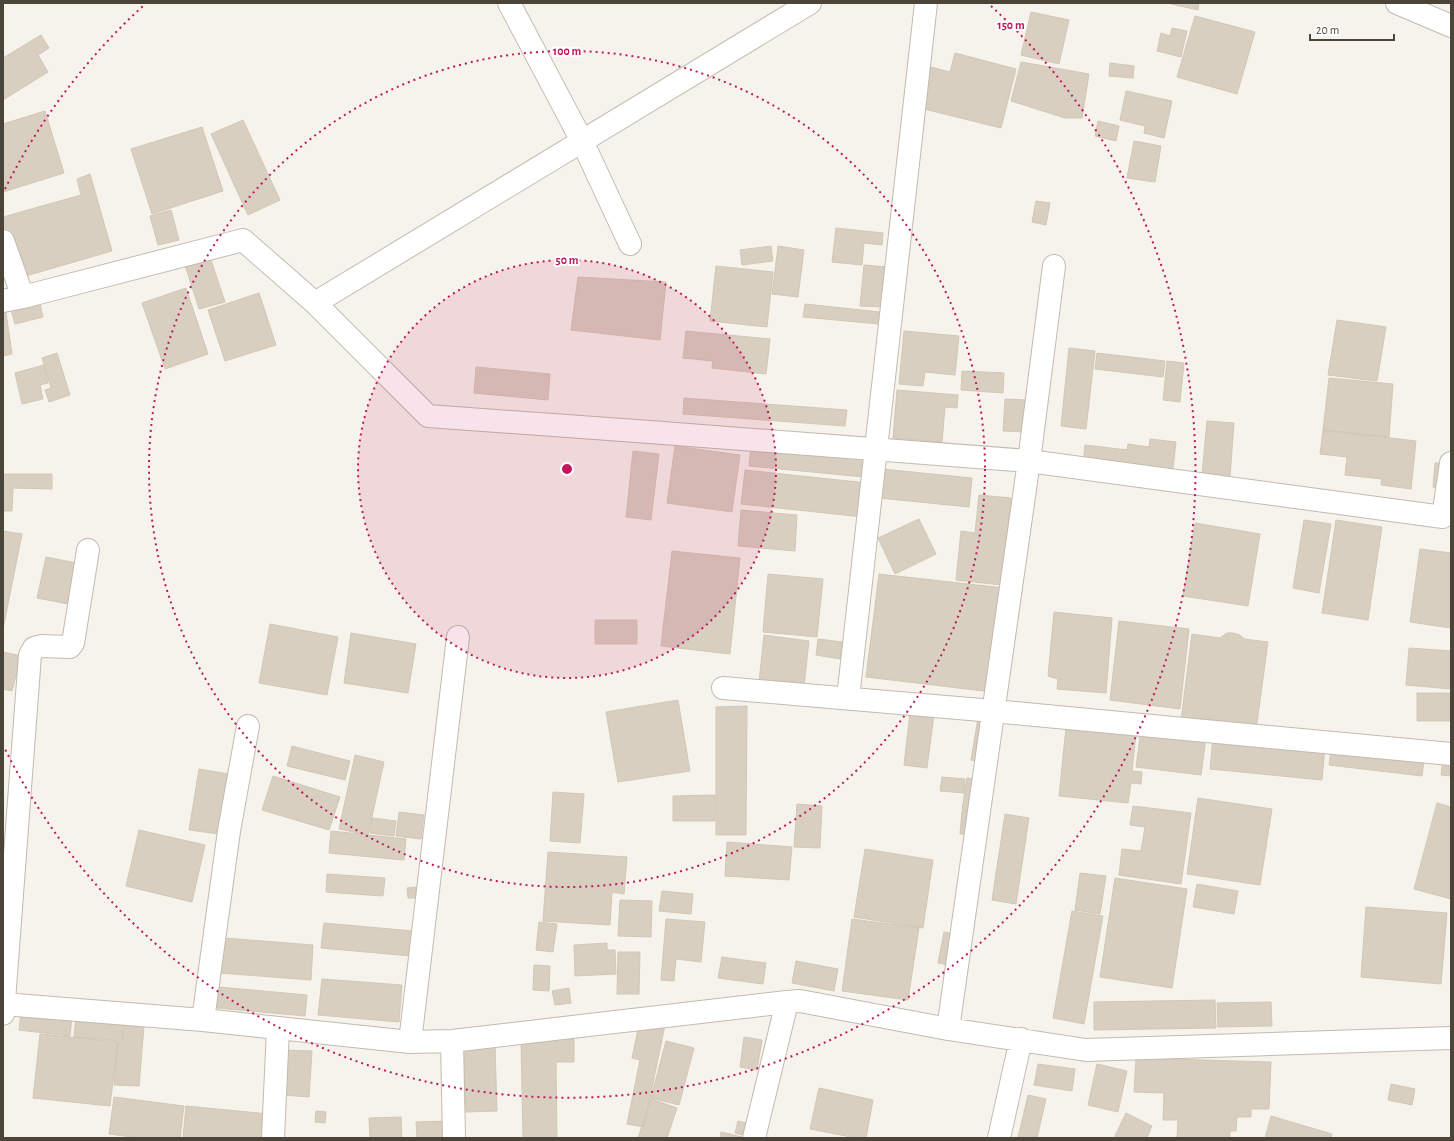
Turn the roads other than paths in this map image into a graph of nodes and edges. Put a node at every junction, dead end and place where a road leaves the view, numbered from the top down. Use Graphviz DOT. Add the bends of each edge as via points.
graph roads {
  1 [pos="509,3"];
  2 [pos="810,3"];
  3 [pos="926,3"];
  4 [pos="1397,3"];
  5 [pos="1451,26"];
  6 [pos="582,141"];
  7 [pos="3,241"];
  8 [pos="630,244"];
  9 [pos="1054,266"];
  10 [pos="13,299"];
  11 [pos="315,303"];
  12 [pos="876,449"];
  13 [pos="1029,461"];
  14 [pos="1451,463"];
  15 [pos="88,550"];
  16 [pos="458,637"];
  17 [pos="723,688"];
  18 [pos="848,698"];
  19 [pos="994,711"];
  20 [pos="248,726"];
  21 [pos="1451,754"];
  22 [pos="787,1002"];
  23 [pos="3,1004"];
  24 [pos="3,1014"];
  25 [pos="203,1020"];
  26 [pos="278,1028"];
  27 [pos="948,1028"];
  28 [pos="1451,1038"];
  29 [pos="1021,1039"];
  30 [pos="452,1040"];
  31 [pos="410,1042"];
  32 [pos="273,1138"];
  33 [pos="454,1138"];
  34 [pos="754,1138"];
  35 [pos="999,1138"];
  1 -- 6 [label="street"];
  2 -- 6 [label="street"];
  3 -- 12 [label="street"];
  4 -- 5 [label="street"];
  6 -- 8 [label="street"];
  6 -- 11 [label="street"];
  7 -- 10 [label="street"];
  9 -- 13 [label="street"];
  10 -- 11 [label="street" via="243,240"];
  11 -- 12 [label="street" via="428,416"];
  12 -- 13 [label="street"];
  12 -- 18 [label="street"];
  13 -- 14 [label="street" via="1443,517"];
  13 -- 19 [label="street"];
  15 -- 23 [label="street" via="73,643 70,648 34,648 30,655"];
  16 -- 31 [label="street"];
  17 -- 18 [label="street"];
  18 -- 19 [label="street"];
  19 -- 21 [label="street"];
  19 -- 27 [label="street"];
  20 -- 25 [label="street" via="229,831"];
  22 -- 27 [label="street" via="800,1001"];
  22 -- 30 [label="street"];
  22 -- 34 [label="street"];
  23 -- 24 [label="street"];
  23 -- 25 [label="street"];
  25 -- 26 [label="street"];
  26 -- 31 [label="street"];
  26 -- 32 [label="street"];
  27 -- 29 [label="street"];
  28 -- 29 [label="street" via="1086,1050"];
  29 -- 35 [label="street"];
  30 -- 31 [label="street"];
  30 -- 33 [label="street"];
}
